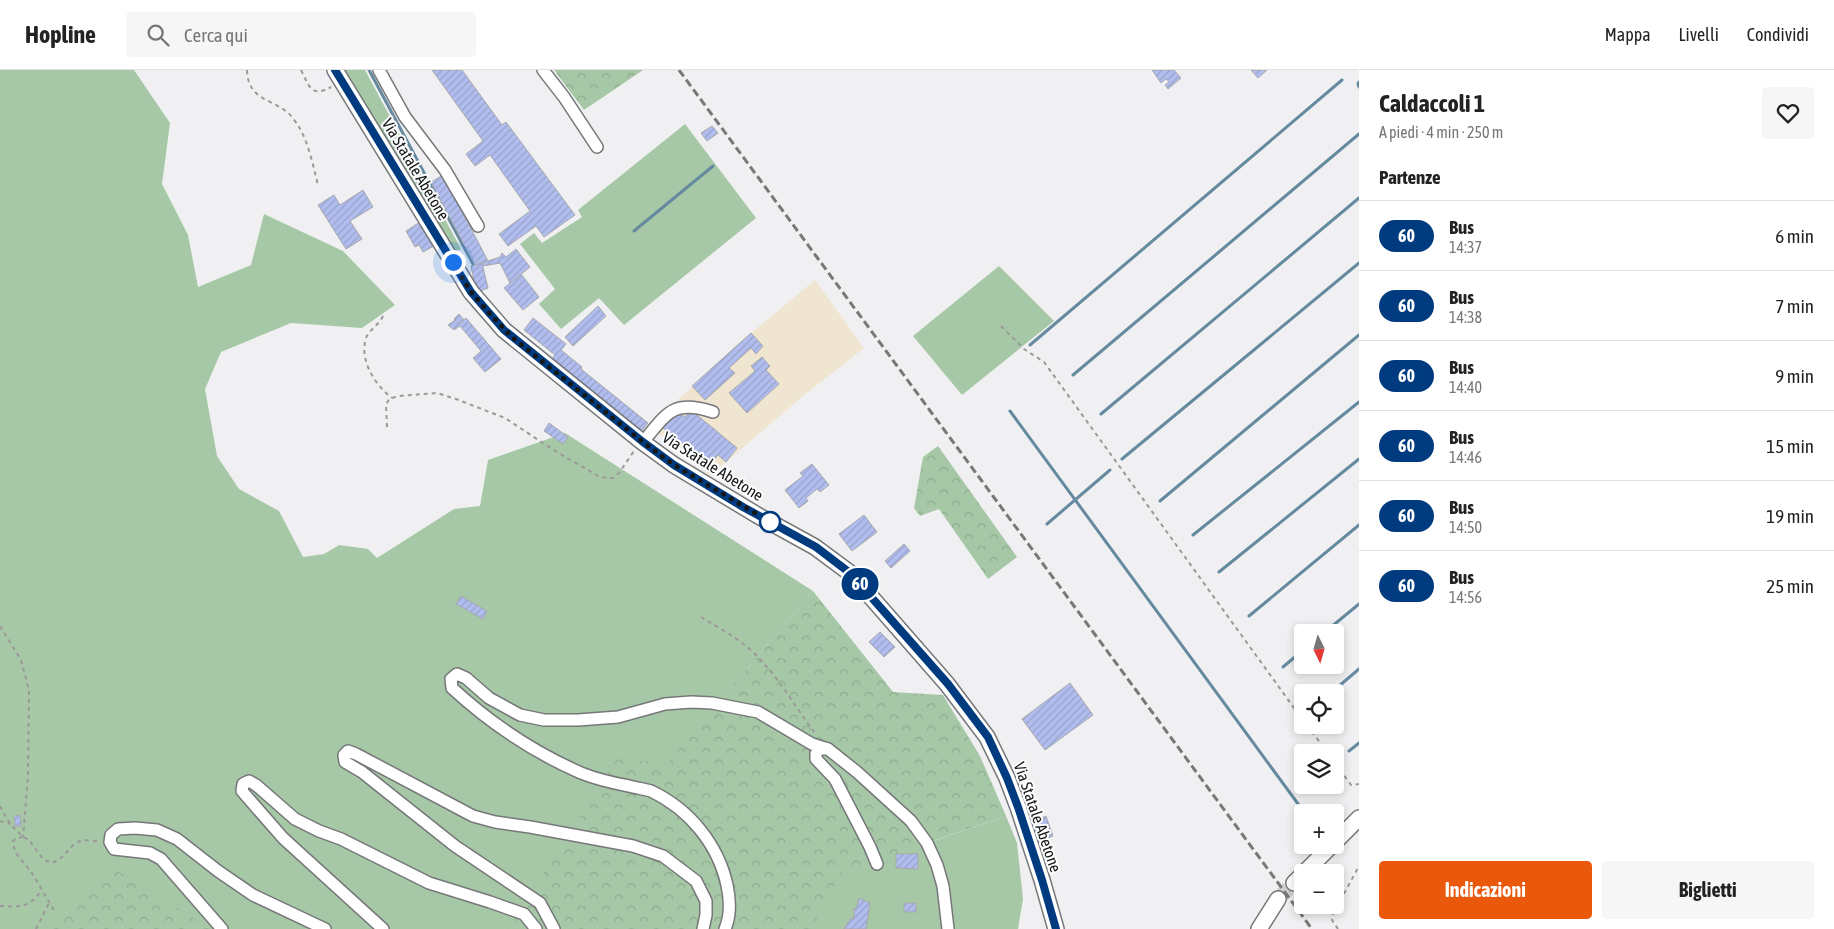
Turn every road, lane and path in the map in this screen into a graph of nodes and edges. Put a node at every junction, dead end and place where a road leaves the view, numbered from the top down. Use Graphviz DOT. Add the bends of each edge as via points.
graph roads {
  1 [pos="247,70"];
  2 [pos="301,70"];
  3 [pos="379,70"];
  4 [pos="543,70"];
  5 [pos="339,76"];
  6 [pos="597,147"];
  7 [pos="318,185"];
  8 [pos="478,226"];
  9 [pos="383,316"];
  10 [pos="1001,326"];
  11 [pos="392,398"];
  12 [pos="713,412"];
  13 [pos="386,427"];
  14 [pos="642,441"];
  15 [pos="701,616"];
  16 [pos="0,626"];
  17 [pos="1294,708"];
  18 [pos="828,749"];
  19 [pos="1344,775"];
  20 [pos="1359,784"];
  21 [pos="0,806"];
  22 [pos="1359,818"];
  23 [pos="0,821"];
  24 [pos="10,824"];
  25 [pos="1344,833"];
  26 [pos="23,837"];
  27 [pos="110,842"];
  28 [pos="1323,854"];
  29 [pos="876,864"];
  30 [pos="1313,864"];
  31 [pos="1359,866"];
  32 [pos="42,890"];
  33 [pos="1278,899"];
  34 [pos="49,903"];
  35 [pos="0,906"];
  36 [pos="56,913"];
  37 [pos="36,929"];
  38 [pos="222,929"];
  39 [pos="325,929"];
  40 [pos="383,929"];
  41 [pos="536,929"];
  42 [pos="554,929"];
  43 [pos="703,929"];
  44 [pos="725,929"];
  45 [pos="948,929"];
  46 [pos="1056,929"];
  47 [pos="1259,929"];
  48 [pos="1338,929"];
  1 -- 7 [label="path" via="255,93 288,112 298,127 306,142"];
  2 -- 5 [label="path" via="315,91 323,92"];
  3 -- 8 [label="lane" via="405,117 445,170"];
  4 -- 6 [label="lane"];
  5 -- 14 [label="main road, Via Statale Abetone" via="483,307 513,338"];
  9 -- 11 [label="path" via="366,339 366,360 378,385"];
  10 -- 17 [label="path" via="1024,350 1044,362"];
  11 -- 13 [label="path" via="386,405"];
  11 -- 14 [label="path" via="436,393 464,402 505,418 552,449 608,479 619,473"];
  12 -- 14 [label="lane" via="681,406 663,417"];
  14 -- 46 [label="main road, Via Statale Abetone" via="700,482 831,557 850,573 948,684 988,737 1007,778"];
  15 -- 18 [label="path" via="754,653"];
  16 -- 26 [label="path" via="21,660 28,690 28,776"];
  18 -- 29 [label="lane" via="818,749 816,759 835,779"];
  18 -- 44 [label="lane" via="812,744 758,712 712,703 666,704 618,717 544,720 520,716 457,674 451,679 452,688 505,732 582,773 649,791 673,804 692,820 714,846 724,872 730,900"];
  18 -- 45 [label="lane" via="911,821 928,843 943,886"];
  19 -- 20 [label="path" via="1351,785"];
  21 -- 24 [label="path"];
  22 -- 25 [label="main road"];
  23 -- 24 [label="path"];
  24 -- 26 [label="path"];
  26 -- 27 [label="path" via="43,859 52,863 61,860 81,840"];
  26 -- 32 [label="path" via="17,838 13,847"];
  27 -- 38 [label="lane" via="114,850 150,853 161,859"];
  27 -- 39 [label="lane" via="111,835 118,829 158,830 177,839 253,895"];
  28 -- 30 [label="main road"];
  31 -- 48 [label="path" via="1333,914 1332,920"];
  32 -- 34 [label="path"];
  32 -- 35 [label="path" via="34,901 18,907"];
  33 -- 47 [label="main road"];
  34 -- 36 [label="path"];
  34 -- 37 [label="path"];
  40 -- 41 [label="lane" via="283,838 242,791 243,784 249,781 256,785 295,819 319,832 429,883 524,914"];
  42 -- 43 [label="lane" via="540,903 455,846 345,762 344,755 348,751 356,754 473,816 633,846 663,856 696,881 706,901"];
}
